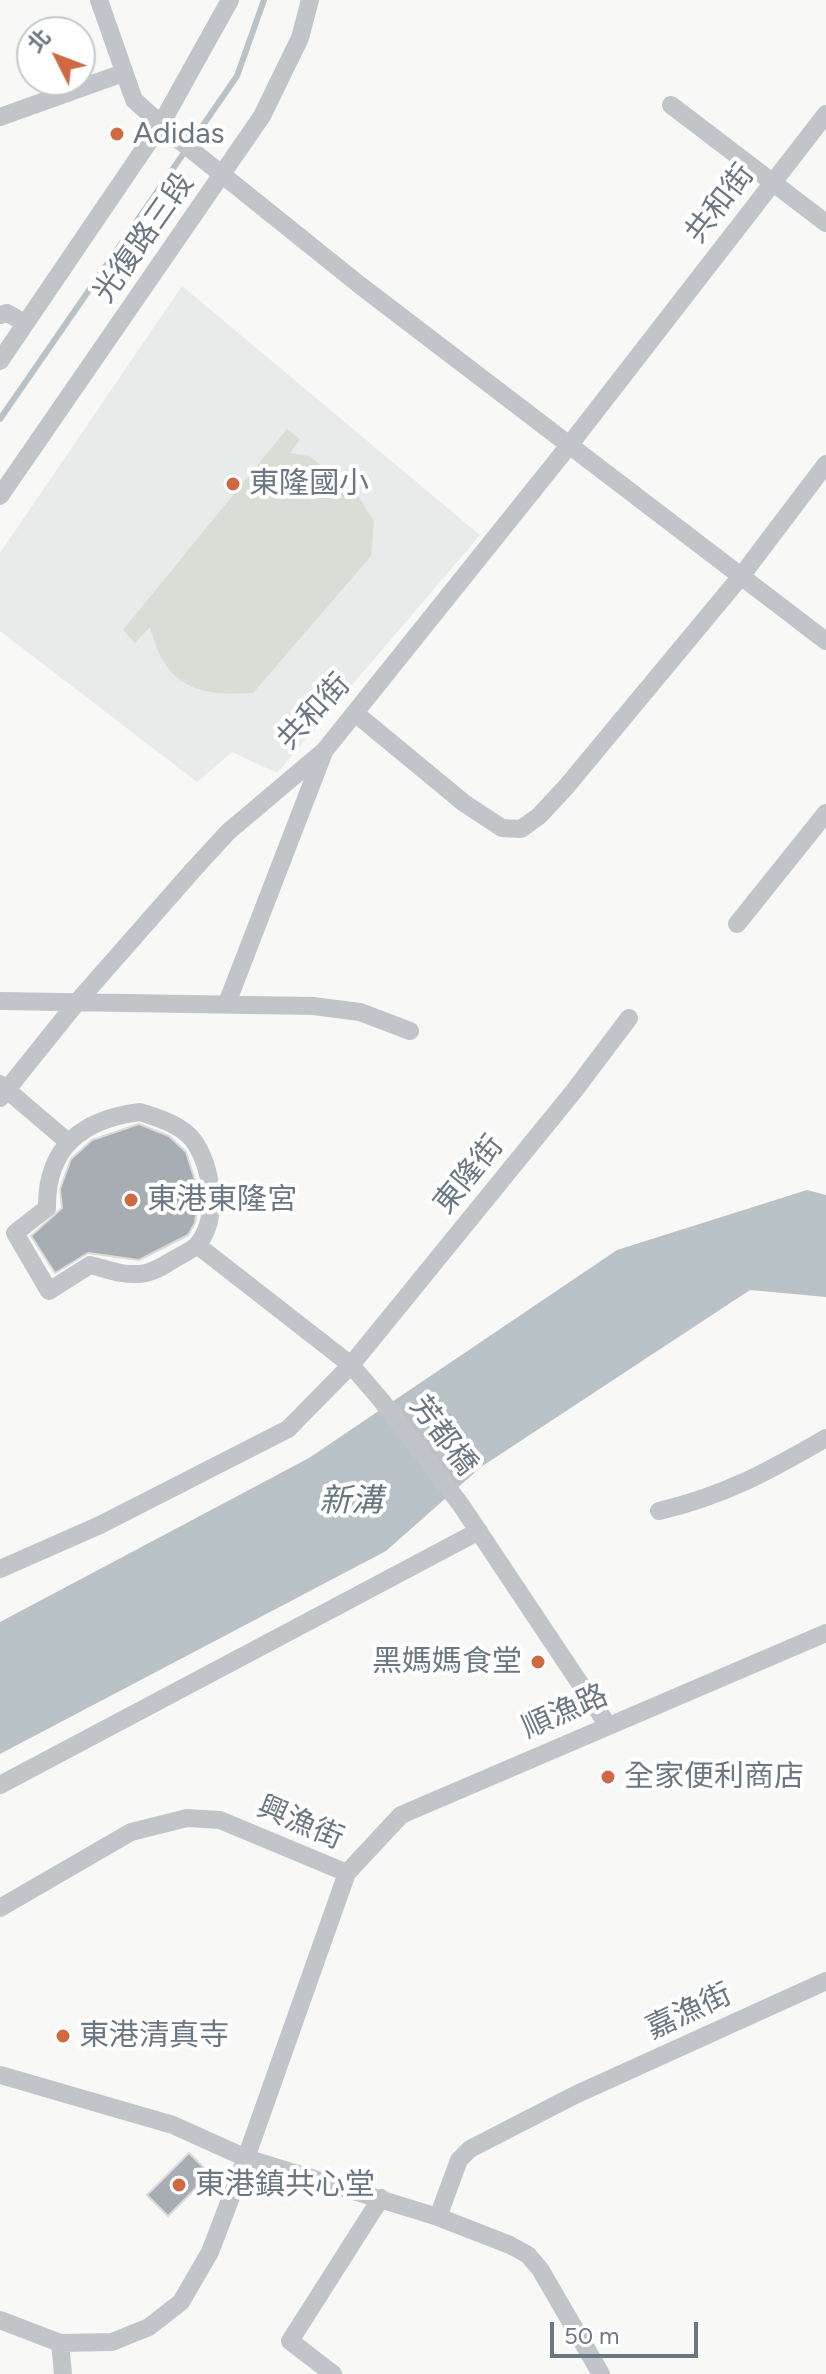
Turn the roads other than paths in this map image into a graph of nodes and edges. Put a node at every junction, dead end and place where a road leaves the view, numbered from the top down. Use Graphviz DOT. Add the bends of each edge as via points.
graph roads {
  1 [pos="99,0"];
  2 [pos="230,0"];
  3 [pos="310,0"];
  4 [pos="123,73"];
  5 [pos="671,105"];
  6 [pos="826,114"];
  7 [pos="0,117"];
  8 [pos="168,130"];
  9 [pos="222,175"];
  10 [pos="772,182"];
  11 [pos="826,223"];
  12 [pos="0,315"];
  13 [pos="25,323"];
  14 [pos="0,361"];
  15 [pos="571,443"];
  16 [pos="826,464"];
  17 [pos="0,496"];
  18 [pos="742,575"];
  19 [pos="826,641"];
  20 [pos="355,713"];
  21 [pos="325,750"];
  22 [pos="826,813"];
  23 [pos="737,924"];
  24 [pos="0,1001"];
  25 [pos="78,1001"];
  26 [pos="227,1003"];
  27 [pos="629,1018"];
  28 [pos="410,1031"];
  29 [pos="2,1091"];
  30 [pos="67,1141"];
  31 [pos="197,1245"];
  32 [pos="351,1365"];
  33 [pos="826,1438"];
  34 [pos="659,1511"];
  35 [pos="479,1531"];
  36 [pos="0,1569"];
  37 [pos="826,1633"];
  38 [pos="607,1724"];
  39 [pos="0,1785"];
  40 [pos="347,1873"];
  41 [pos="0,1908"];
  42 [pos="826,1981"];
  43 [pos="0,2075"];
  44 [pos="246,2158"];
  45 [pos="381,2198"];
  46 [pos="438,2217"];
  47 [pos="0,2320"];
  48 [pos="60,2343"];
  49 [pos="63,2374"];
  50 [pos="333,2374"];
  51 [pos="601,2374"];
  1 -- 4 [label="street"];
  2 -- 8 [label="street, 光復路三段"];
  3 -- 9 [label="street, 光復路三段" via="300,38 262,116"];
  4 -- 7 [label="street"];
  4 -- 8 [label="street" via="134,100"];
  5 -- 10 [label="street"];
  6 -- 10 [label="street, 共和街"];
  8 -- 9 [label="street"];
  8 -- 13 [label="street, 光復路三段"];
  9 -- 15 [label="street"];
  9 -- 17 [label="street, 光復路三段"];
  10 -- 11 [label="street"];
  10 -- 15 [label="street, 共和街"];
  12 -- 13 [label="street" via="7,313"];
  13 -- 14 [label="street, 光復路三段"];
  15 -- 18 [label="street"];
  15 -- 20 [label="street, 共和街"];
  16 -- 18 [label="street"];
  18 -- 19 [label="street"];
  18 -- 20 [label="street" via="566,787 521,829 502,828 464,803"];
  20 -- 21 [label="street, 共和街"];
  21 -- 25 [label="street, 共和街" via="228,832"];
  21 -- 26 [label="street"];
  22 -- 23 [label="street"];
  24 -- 25 [label="street"];
  25 -- 26 [label="street"];
  25 -- 29 [label="street, 共和街"];
  26 -- 28 [label="street" via="360,1012"];
  27 -- 32 [label="street, 東隆街"];
  29 -- 30 [label="street"];
  30 -- 31 [label="street" via="105,1116 140,1112 168,1121 193,1140 211,1193 208,1222"];
  30 -- 31 [label="street" via="53,1167 47,1208 15,1233 49,1291 90,1265 140,1275"];
  31 -- 32 [label="street"];
  32 -- 35 [label="street, 芳都橋"];
  32 -- 36 [label="street, 東隆街" via="288,1429 100,1525"];
  33 -- 34 [label="street" via="741,1486"];
  35 -- 38 [label="street"];
  35 -- 39 [label="street"];
  37 -- 38 [label="street, 順漁路"];
  38 -- 40 [label="street, 順漁路" via="401,1815"];
  40 -- 41 [label="street, 興漁街" via="220,1820 187,1818 131,1832"];
  40 -- 44 [label="street, 興漁街"];
  42 -- 46 [label="street, 嘉漁街" via="575,2095 470,2149 459,2160"];
  43 -- 44 [label="street" via="173,2125"];
  44 -- 45 [label="street"];
  44 -- 48 [label="street, 興漁街" via="210,2252 181,2302 149,2327 112,2342"];
  45 -- 46 [label="street"];
  45 -- 50 [label="street" via="290,2341"];
  46 -- 51 [label="street" via="528,2255"];
  47 -- 48 [label="street, 興漁街"];
  48 -- 49 [label="street"];
}
